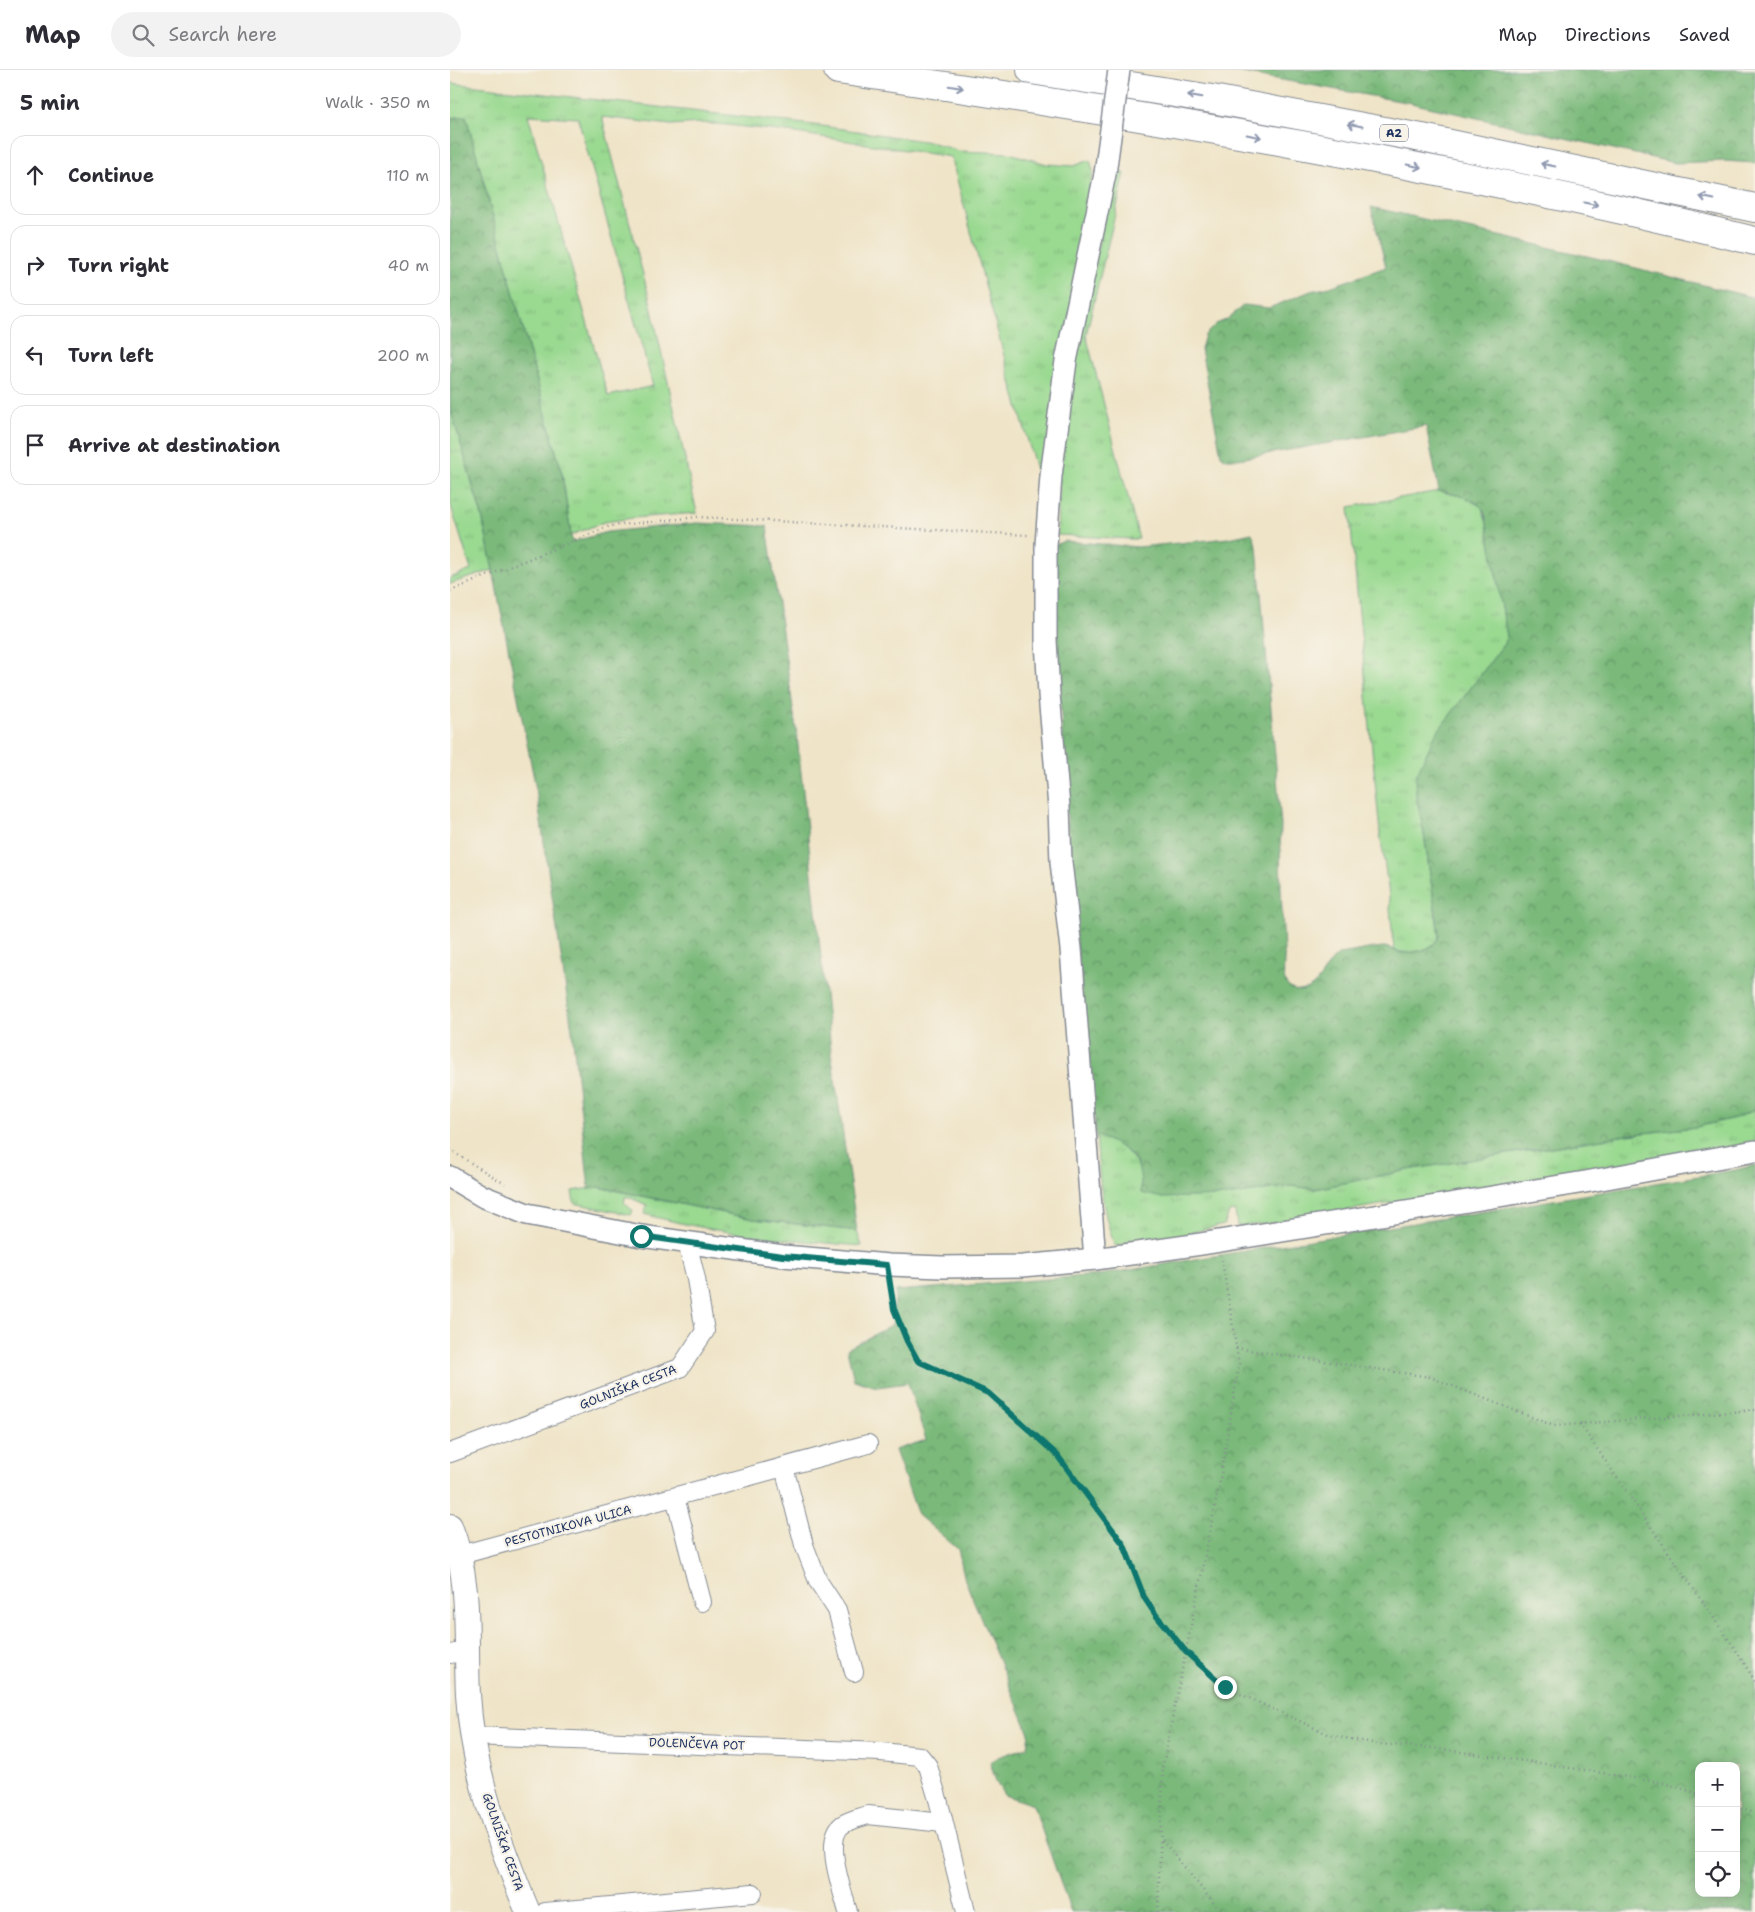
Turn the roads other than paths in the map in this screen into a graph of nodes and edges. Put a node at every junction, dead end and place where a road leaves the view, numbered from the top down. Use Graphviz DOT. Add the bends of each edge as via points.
graph roads {
  1 [pos="838,70"];
  2 [pos="1031,70"];
  3 [pos="1120,70"];
  4 [pos="1755,208"];
  5 [pos="1755,241"];
  6 [pos="1755,1151"];
  7 [pos="450,1177"];
  8 [pos="687,1242"];
  9 [pos="1096,1258"];
  10 [pos="868,1444"];
  11 [pos="450,1453"];
  12 [pos="784,1467"];
  13 [pos="675,1496"];
  14 [pos="450,1526"];
  15 [pos="460,1555"];
  16 [pos="702,1602"];
  17 [pos="459,1653"];
  18 [pos="854,1672"];
  19 [pos="473,1736"];
  20 [pos="943,1823"];
  21 [pos="753,1893"];
  22 [pos="528,1912"];
  23 [pos="545,1912"];
  24 [pos="848,1912"];
  25 [pos="966,1912"];
  1 -- 5 [label="highway, A2, one-way" via="1227,131 1397,163"];
  4 -- 2 [label="highway, A2, one-way" via="1422,138"];
  3 -- 9 [label="street, bridge" via="1105,174 1066,361 1050,476 1047,536 1049,694"];
  6 -- 9 [label="street" via="1586,1182"];
  7 -- 8 [label="street" via="482,1196 528,1214"];
  8 -- 9 [label="street" via="783,1256 887,1265 1024,1266"];
  8 -- 11 [label="street, GOLNIŠKA CESTA" via="705,1332 680,1368"];
  10 -- 12 [label="street, PESTOTNIKOVA ULICA"];
  12 -- 13 [label="street, PESTOTNIKOVA ULICA"];
  12 -- 18 [label="street" via="804,1545 818,1581 837,1610"];
  13 -- 15 [label="street, PESTOTNIKOVA ULICA"];
  13 -- 16 [label="street"];
  14 -- 15 [label="main road, GOLNIŠKA CESTA"];
  15 -- 17 [label="main road, GOLNIŠKA CESTA" via="466,1597"];
  17 -- 19 [label="main road, GOLNIŠKA CESTA"];
  19 -- 20 [label="street, DOLENČEVA POT" via="920,1756 928,1766"];
  19 -- 22 [label="main road, GOLNIŠKA CESTA" via="489,1808"];
  20 -- 24 [label="street" via="868,1815 841,1825 836,1832 834,1857"];
  20 -- 25 [label="street"];
  21 -- 23 [label="street"];
}
